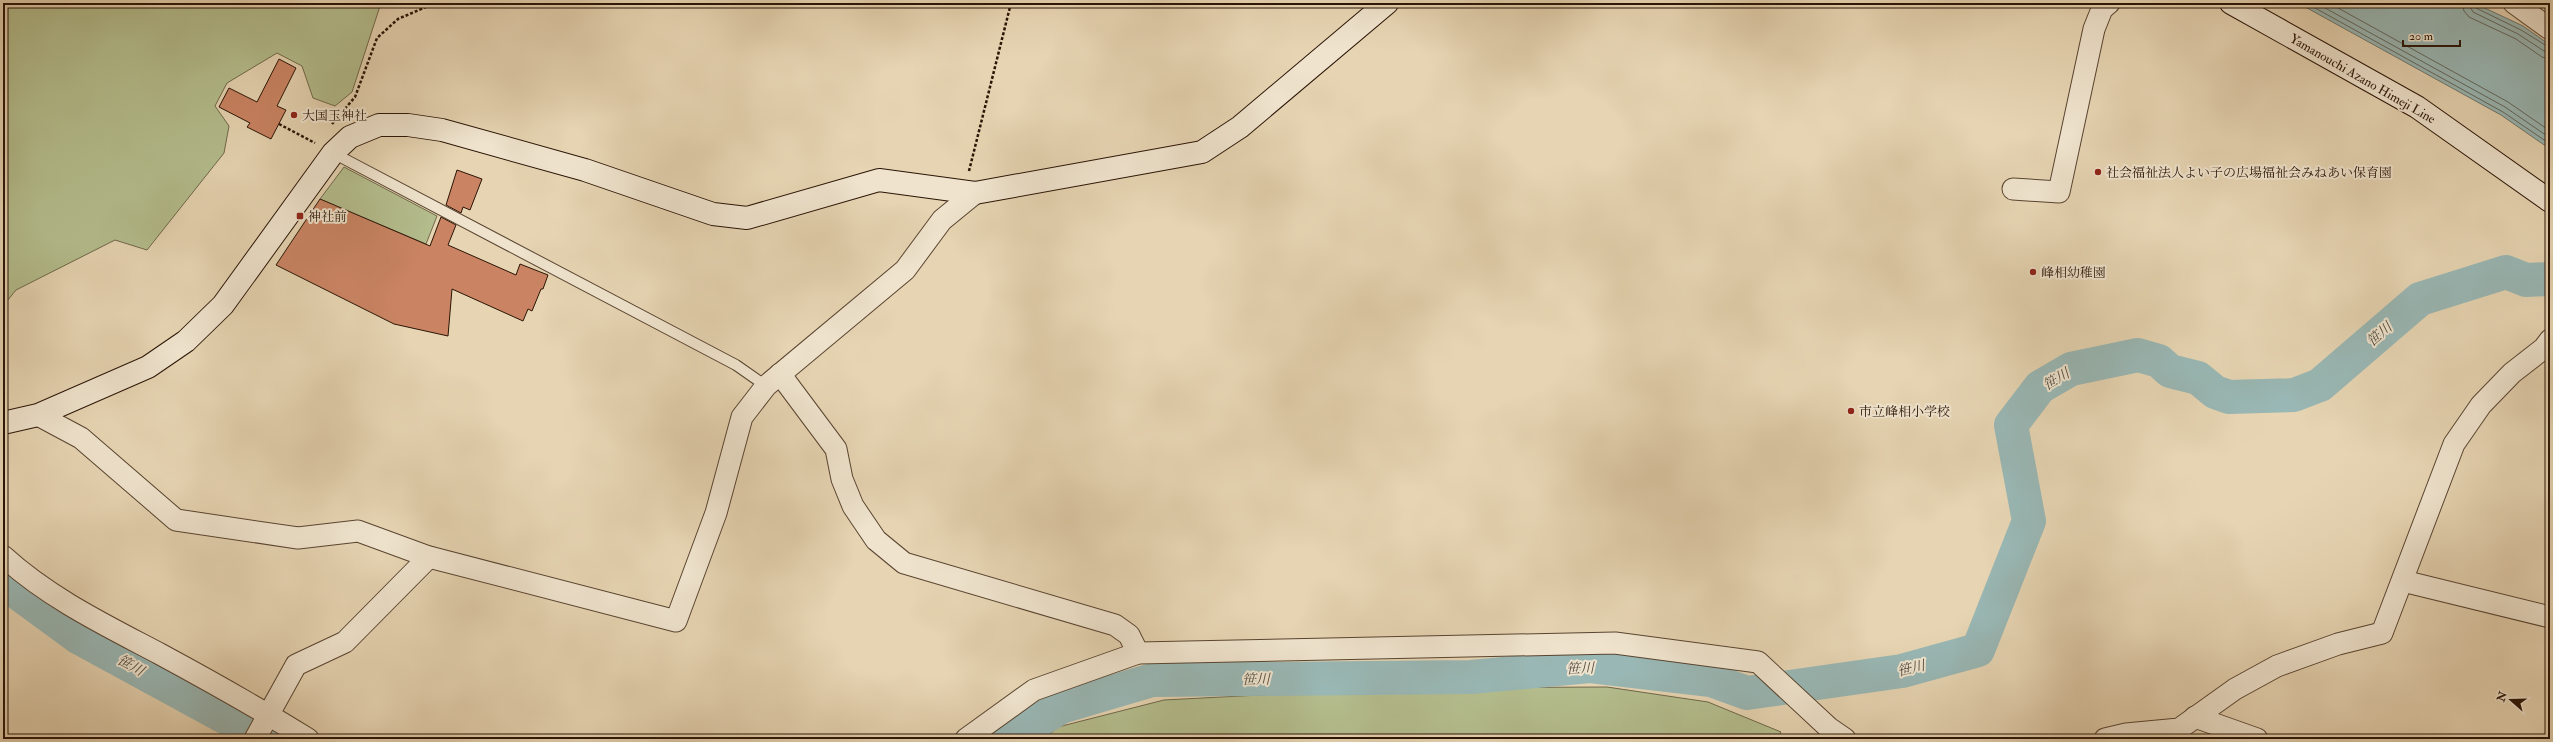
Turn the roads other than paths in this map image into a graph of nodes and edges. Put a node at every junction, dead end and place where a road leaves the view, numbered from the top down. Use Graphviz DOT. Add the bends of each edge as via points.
graph roads {
  1 [pos="1387,3"];
  2 [pos="2109,3"];
  3 [pos="2231,3"];
  4 [pos="2514,3"];
  5 [pos="2550,29"];
  6 [pos="323,144"];
  7 [pos="2013,189"];
  8 [pos="970,192"];
  9 [pos="2550,201"];
  10 [pos="2550,340"];
  11 [pos="773,380"];
  12 [pos="38,415"];
  13 [pos="3,423"];
  14 [pos="3,556"];
  15 [pos="429,557"];
  16 [pos="2403,581"];
  17 [pos="2550,616"];
  18 [pos="1138,654"];
  19 [pos="268,714"];
  20 [pos="2196,717"];
  21 [pos="1837,734"];
  22 [pos="255,739"];
  23 [pos="308,739"];
  24 [pos="966,739"];
  25 [pos="2105,739"];
  26 [pos="2257,739"];
  1 -- 8 [label="street" via="1240,127 1202,152"];
  2 -- 7 [label="street" via="2102,10 2094,29 2059,192"];
  3 -- 9 [label="street, Yamanouchi Azano Himeji Line" via="2417,107"];
  4 -- 5 [label="street"];
  6 -- 8 [label="street" via="379,126 408,125 442,130 585,170 713,214 747,218 879,180"];
  6 -- 11 [label="lane" via="736,365"];
  6 -- 12 [label="street" via="223,305 186,341 148,367"];
  8 -- 11 [label="street" via="942,220 905,270"];
  10 -- 16 [label="street" via="2544,348 2512,373 2481,405 2454,444"];
  11 -- 15 [label="street" via="742,417 716,513 676,622"];
  11 -- 18 [label="street" via="836,449 842,479 853,506 876,540 904,563 1115,625 1130,635"];
  12 -- 13 [label="street"];
  12 -- 15 [label="street" via="81,438 176,520 298,538 358,531"];
  14 -- 19 [label="street" via="28,579 82,613"];
  15 -- 19 [label="street" via="345,642 296,665"];
  16 -- 17 [label="street"];
  16 -- 20 [label="street" via="2382,633 2338,644 2277,666 2236,689"];
  18 -- 21 [label="street" via="1615,643 1758,662"];
  18 -- 24 [label="street" via="1034,690"];
  19 -- 22 [label="street"];
  19 -- 23 [label="street"];
  20 -- 25 [label="street" via="2179,728"];
  20 -- 26 [label="street"];
}
